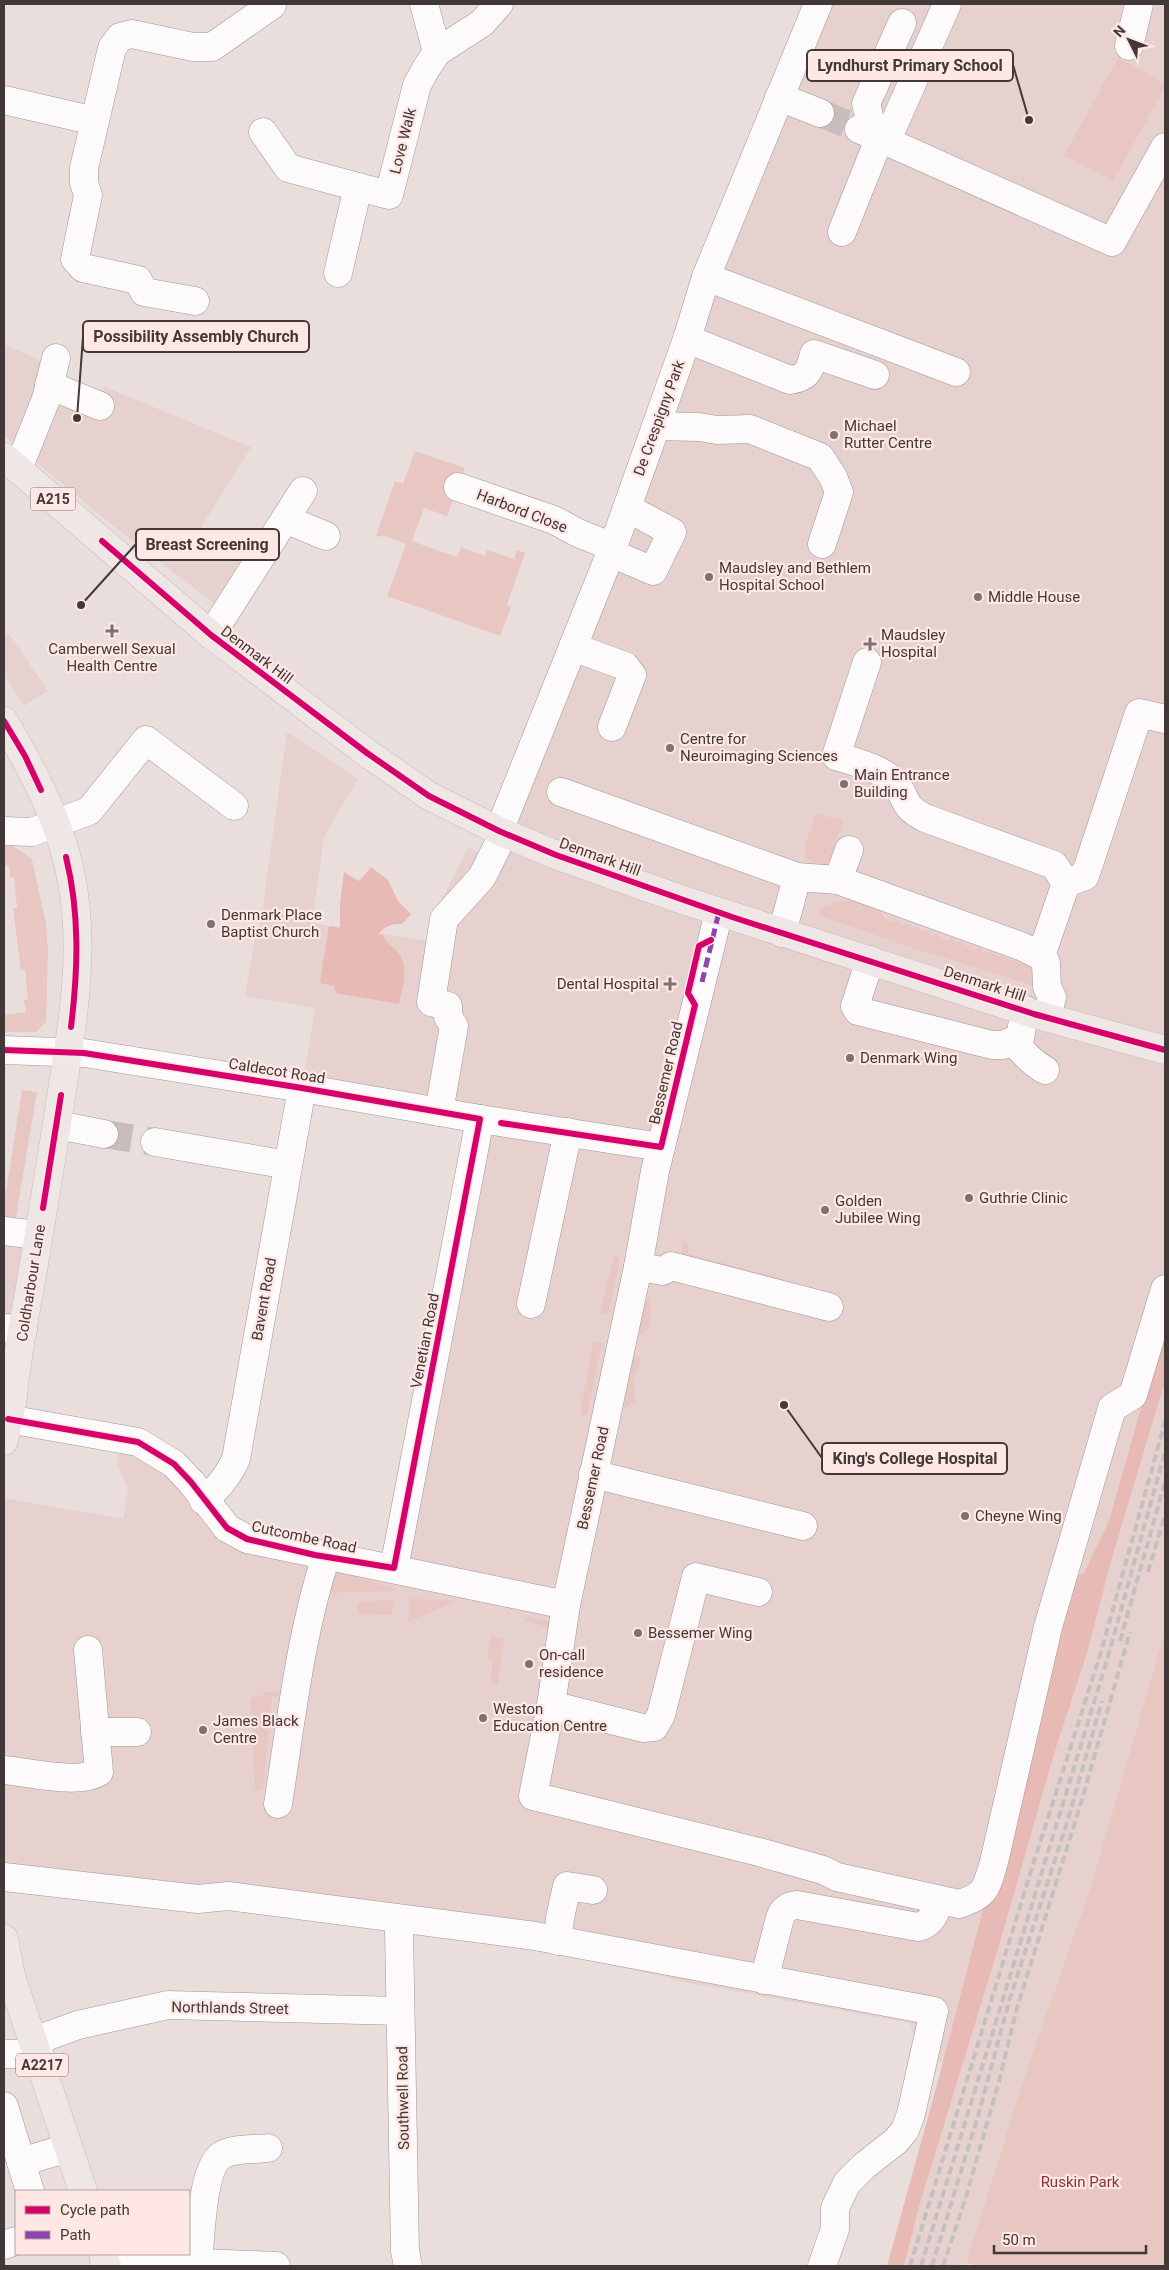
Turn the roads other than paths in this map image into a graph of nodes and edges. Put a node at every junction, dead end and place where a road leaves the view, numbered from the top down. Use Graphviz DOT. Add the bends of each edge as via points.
graph roads {
  1 [pos="424,4"];
  2 [pos="499,4"];
  3 [pos="818,4"];
  4 [pos="947,4"];
  5 [pos="1139,4"];
  6 [pos="272,5"];
  7 [pos="902,23"];
  8 [pos="1129,46"];
  9 [pos="437,52"];
  10 [pos="779,97"];
  11 [pos="4,100"];
  12 [pos="820,114"];
  13 [pos="95,121"];
  14 [pos="263,132"];
  15 [pos="875,135"];
  16 [pos="1165,147"];
  17 [pos="358,187"];
  18 [pos="842,232"];
  19 [pos="338,273"];
  20 [pos="706,277"];
  21 [pos="195,302"];
  22 [pos="687,339"];
  23 [pos="56,358"];
  24 [pos="956,372"];
  25 [pos="875,375"];
  26 [pos="49,385"];
  27 [pos="100,406"];
  28 [pos="656,426"];
  29 [pos="11,463"];
  30 [pos="458,487"];
  31 [pos="303,491"];
  32 [pos="627,508"];
  33 [pos="285,520"];
  34 [pos="326,536"];
  35 [pos="822,544"];
  36 [pos="612,550"];
  37 [pos="211,636"];
  38 [pos="573,647"];
  39 [pos="867,662"];
  40 [pos="1165,719"];
  41 [pos="4,721"];
  42 [pos="612,727"];
  43 [pos="561,792"];
  44 [pos="234,806"];
  45 [pos="55,824"];
  46 [pos="4,831"];
  47 [pos="502,832"];
  48 [pos="849,850"];
  49 [pos="797,877"];
  50 [pos="838,880"];
  51 [pos="1066,882"];
  52 [pos="719,912"];
  53 [pos="782,933"];
  54 [pos="1041,956"];
  55 [pos="870,960"];
  56 [pos="1035,1014"];
  57 [pos="1014,1042"];
  58 [pos="4,1050"];
  59 [pos="1165,1050"];
  60 [pos="68,1052"];
  61 [pos="1045,1070"];
  62 [pos="302,1088"];
  63 [pos="439,1112"];
  64 [pos="480,1119"];
  65 [pos="57,1125"];
  66 [pos="568,1132"];
  67 [pos="104,1134"];
  68 [pos="155,1142"];
  69 [pos="661,1147"];
  70 [pos="288,1165"];
  71 [pos="4,1231"];
  72 [pos="38,1235"];
  73 [pos="638,1267"];
  74 [pos="1165,1289"];
  75 [pos="531,1304"];
  76 [pos="829,1307"];
  77 [pos="13,1328"];
  78 [pos="6,1430"];
  79 [pos="594,1474"];
  80 [pos="203,1500"];
  81 [pos="803,1526"];
  82 [pos="326,1556"];
  83 [pos="394,1568"];
  84 [pos="758,1592"];
  85 [pos="566,1605"];
  86 [pos="88,1650"];
  87 [pos="551,1704"];
  88 [pos="95,1732"];
  89 [pos="137,1732"];
  90 [pos="4,1770"];
  91 [pos="278,1804"];
  92 [pos="4,1877"];
  93 [pos="592,1890"];
  94 [pos="939,1900"];
  95 [pos="398,1930"];
  96 [pos="4,1939"];
  97 [pos="558,1941"];
  98 [pos="764,1980"];
  99 [pos="400,2011"];
  100 [pos="36,2047"];
  101 [pos="4,2054"];
  102 [pos="4,2106"];
  103 [pos="68,2148"];
  104 [pos="268,2148"];
  105 [pos="21,2162"];
  106 [pos="30,2190"];
  107 [pos="83,2190"];
  108 [pos="105,2260"];
  109 [pos="198,2263"];
  110 [pos="276,2266"];
  111 [pos="408,2266"];
  112 [pos="822,2266"];
  1 -- 9 [label="street"];
  2 -- 9 [label="street, Love Walk" via="482,23"];
  3 -- 10 [label="street, De Crespigny Park"];
  4 -- 15 [label="street"];
  5 -- 8 [label="street"];
  6 -- 13 [label="street" via="212,46 193,47 132,34 120,37 112,48"];
  7 -- 15 [label="street" via="866,104"];
  9 -- 17 [label="street, Love Walk" via="417,85 389,194"];
  10 -- 12 [label="street"];
  10 -- 20 [label="street, De Crespigny Park"];
  11 -- 13 [label="street"];
  13 -- 21 [label="street" via="84,168 88,195 75,259 83,268 138,280 144,292"];
  14 -- 17 [label="street" via="288,168"];
  15 -- 16 [label="street" via="1112,242"];
  15 -- 18 [label="street"];
  17 -- 19 [label="street"];
  20 -- 22 [label="street, De Crespigny Park"];
  20 -- 24 [label="street"];
  22 -- 25 [label="street" via="790,380 802,378 814,354"];
  22 -- 28 [label="street, De Crespigny Park"];
  23 -- 26 [label="street"];
  26 -- 27 [label="street"];
  26 -- 29 [label="street" via="46,399"];
  28 -- 32 [label="street, De Crespigny Park"];
  28 -- 35 [label="street" via="750,429 820,457 839,492"];
  29 -- 37 [label="main road, Denmark Hill / A215"];
  30 -- 36 [label="street, Harbord Close" via="554,520"];
  31 -- 33 [label="street"];
  32 -- 36 [label="street, De Crespigny Park"];
  32 -- 36 [label="street, Harbord Close" via="672,532 652,571"];
  33 -- 34 [label="street"];
  33 -- 37 [label="street"];
  36 -- 38 [label="street, De Crespigny Park"];
  37 -- 47 [label="main road, Denmark Hill / A215" via="421,790"];
  38 -- 42 [label="street" via="625,666 632,675"];
  38 -- 47 [label="street, De Crespigny Park"];
  39 -- 51 [label="street" via="836,756 882,772 900,789 912,812 1054,865"];
  40 -- 51 [label="street" via="1138,713 1086,876"];
  41 -- 45 [label="main road, Coldharbour Lane" via="25,756"];
  43 -- 49 [label="street"];
  44 -- 45 [label="street" via="146,740 89,811"];
  45 -- 46 [label="street" via="32,832"];
  45 -- 60 [label="main road, Coldharbour Lane" via="72,878 78,933 76,989"];
  47 -- 52 [label="main road, Denmark Hill / A215" via="556,855"];
  47 -- 63 [label="street, De Crespigny Park" via="482,877 444,919 431,1002 448,1006 448,1017 454,1026"];
  48 -- 50 [label="street"];
  49 -- 50 [label="street"];
  49 -- 53 [label="street"];
  50 -- 54 [label="street"];
  51 -- 54 [label="street"];
  52 -- 53 [label="main road, Denmark Hill / A215"];
  52 -- 69 [label="street, Bessemer Road"];
  53 -- 55 [label="main road, Denmark Hill / A215"];
  54 -- 56 [label="street" via="1046,963 1047,986 1037,995"];
  55 -- 56 [label="main road, Denmark Hill / A215"];
  55 -- 57 [label="street" via="855,1006 858,1011 992,1045"];
  56 -- 57 [label="street"];
  56 -- 59 [label="main road, Denmark Hill / A215"];
  57 -- 61 [label="street"];
  58 -- 60 [label="street, Caldecot Road"];
  60 -- 62 [label="street, Caldecot Road"];
  60 -- 65 [label="main road, Coldharbour Lane"];
  62 -- 63 [label="street, Caldecot Road"];
  62 -- 70 [label="street, Bavent Road"];
  63 -- 64 [label="street, Caldecot Road"];
  64 -- 66 [label="street, Caldecot Road" via="536,1117"];
  64 -- 83 [label="street, Venetian Road"];
  65 -- 67 [label="street"];
  65 -- 72 [label="main road, Coldharbour Lane"];
  66 -- 69 [label="street, Caldecot Road"];
  66 -- 75 [label="street"];
  68 -- 70 [label="street"];
  69 -- 73 [label="street, Bessemer Road"];
  70 -- 80 [label="street, Bavent Road" via="236,1459 228,1476"];
  71 -- 72 [label="street"];
  72 -- 77 [label="main road, Coldharbour Lane"];
  73 -- 76 [label="street" via="663,1271 671,1266"];
  73 -- 79 [label="street, Bessemer Road"];
  74 -- 94 [label="street" via="1133,1395 1112,1408 1109,1418 1048,1627 985,1890 973,1900 959,1904"];
  77 -- 78 [label="main road, Coldharbour Lane"];
  78 -- 80 [label="street, Cutcombe Road" via="138,1442 174,1464 192,1482"];
  79 -- 81 [label="street"];
  79 -- 85 [label="street, Bessemer Road"];
  80 -- 82 [label="street, Cutcombe Road" via="227,1528 246,1539"];
  82 -- 83 [label="street, Cutcombe Road"];
  82 -- 91 [label="street" via="306,1637"];
  83 -- 85 [label="street, Cutcombe Road"];
  84 -- 87 [label="street" via="696,1577 661,1715 654,1727 643,1728"];
  85 -- 87 [label="street, Bessemer Road"];
  86 -- 88 [label="street"];
  87 -- 94 [label="street, Bessemer Road" via="533,1796 759,1852 837,1877"];
  88 -- 89 [label="street"];
  88 -- 90 [label="street" via="99,1772 92,1777"];
  92 -- 97 [label="street" via="198,1899 228,1896"];
  93 -- 97 [label="street" via="566,1886"];
  94 -- 98 [label="street" via="930,1920 918,1927 789,1906 782,1912"];
  95 -- 99 [label="street, Southwell Road"];
  96 -- 100 [label="main road, A2217" via="11,1976"];
  97 -- 98 [label="street"];
  98 -- 112 [label="street" via="934,2011 912,2114 905,2130 846,2183 835,2208 835,2229"];
  99 -- 100 [label="street, Northlands Street" via="168,2006 78,2025"];
  99 -- 111 [label="street, Southwell Road" via="405,2251"];
  100 -- 101 [label="street, Northlands Street"];
  100 -- 103 [label="main road, A2217"];
  102 -- 105 [label="street"];
  103 -- 105 [label="street"];
  103 -- 107 [label="main road, A2217"];
  104 -- 109 [label="street" via="222,2155 214,2162 207,2181"];
  105 -- 106 [label="street"];
  108 -- 109 [label="street"];
  109 -- 110 [label="street"];
}
